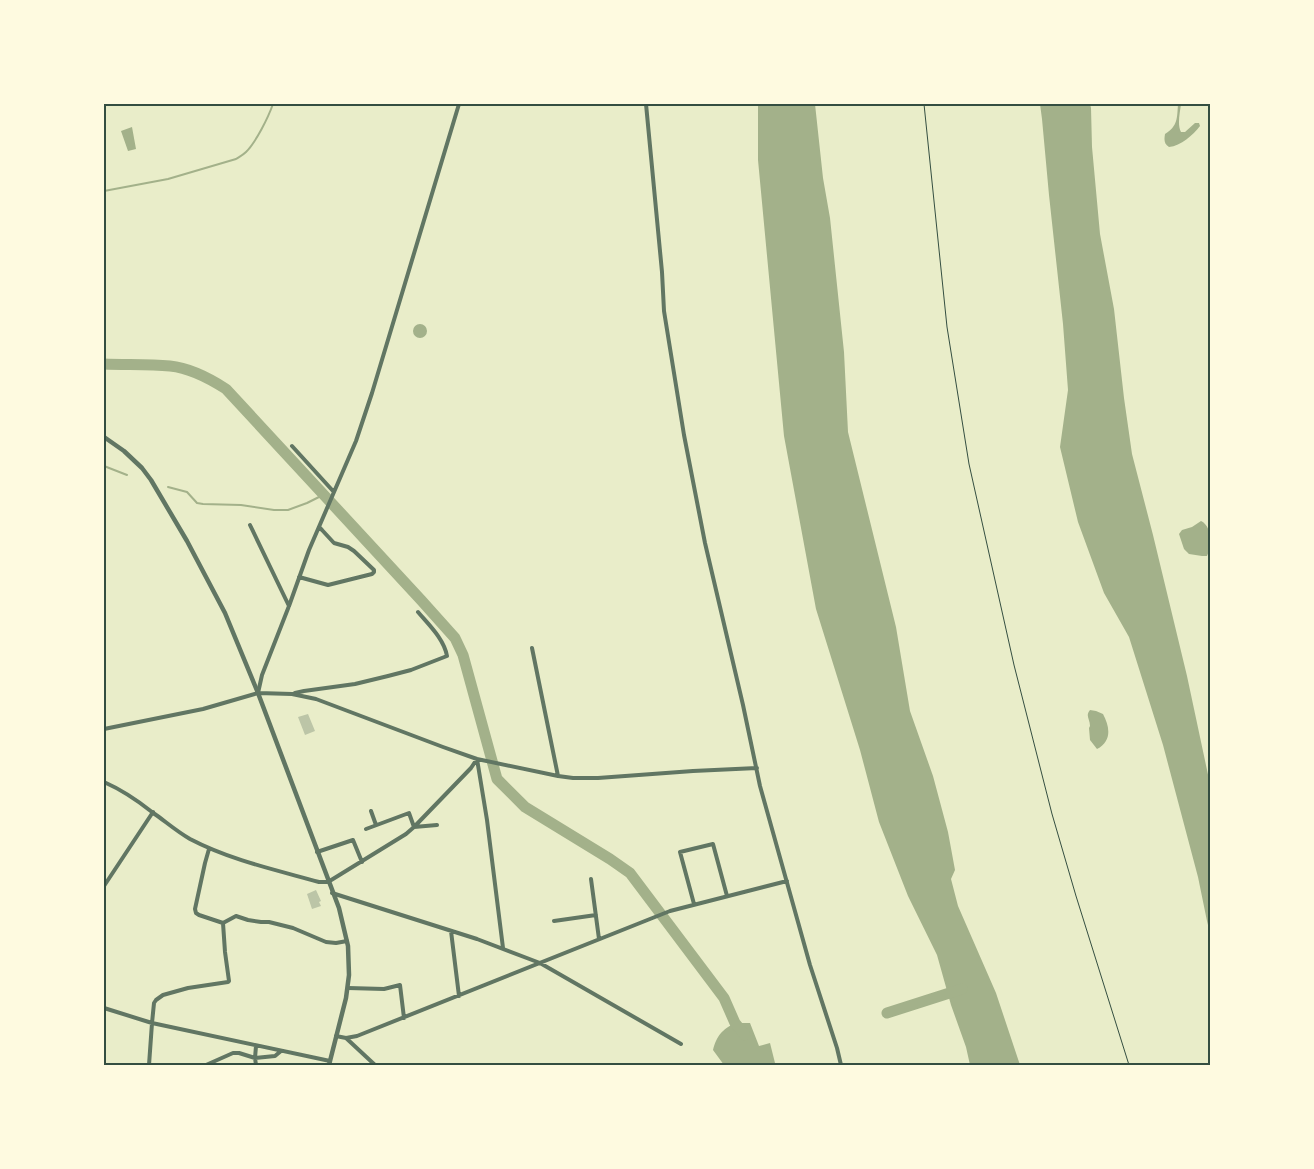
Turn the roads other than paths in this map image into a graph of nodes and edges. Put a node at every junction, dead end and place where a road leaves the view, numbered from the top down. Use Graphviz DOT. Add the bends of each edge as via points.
graph roads {
  1 [pos="459,104"];
  2 [pos="646,104"];
  3 [pos="104,438"];
  4 [pos="292,446"];
  5 [pos="333,492"];
  6 [pos="250,525"];
  7 [pos="319,527"];
  8 [pos="300,577"];
  9 [pos="289,606"];
  10 [pos="418,612"];
  11 [pos="532,648"];
  12 [pos="258,693"];
  13 [pos="292,694"];
  14 [pos="104,729"];
  15 [pos="478,758"];
  16 [pos="757,768"];
  17 [pos="558,776"];
  18 [pos="104,782"];
  19 [pos="371,811"];
  20 [pos="152,812"];
  21 [pos="376,825"];
  22 [pos="437,825"];
  23 [pos="414,827"];
  24 [pos="366,829"];
  25 [pos="210,849"];
  26 [pos="317,852"];
  27 [pos="362,862"];
  28 [pos="591,879"];
  29 [pos="787,881"];
  30 [pos="328,882"];
  31 [pos="104,886"];
  32 [pos="332,892"];
  33 [pos="727,896"];
  34 [pos="694,904"];
  35 [pos="596,915"];
  36 [pos="554,921"];
  37 [pos="223,923"];
  38 [pos="450,931"];
  39 [pos="599,939"];
  40 [pos="347,941"];
  41 [pos="503,948"];
  42 [pos="540,963"];
  43 [pos="348,988"];
  44 [pos="459,996"];
  45 [pos="104,1008"];
  46 [pos="404,1018"];
  47 [pos="152,1023"];
  48 [pos="336,1036"];
  49 [pos="346,1038"];
  50 [pos="681,1044"];
  51 [pos="256,1046"];
  52 [pos="281,1051"];
  53 [pos="255,1058"];
  54 [pos="329,1063"];
  55 [pos="212,1064"];
  56 [pos="149,1065"];
  57 [pos="206,1065"];
  58 [pos="256,1065"];
  59 [pos="375,1065"];
  60 [pos="841,1065"];
  1 -- 5 [label="street" via="372,393"];
  2 -- 16 [label="street" via="664,311 673,370 703,534"];
  3 -- 12 [label="street" via="142,468 160,493 225,613"];
  4 -- 5 [label="street"];
  5 -- 7 [label="street"];
  6 -- 9 [label="street"];
  7 -- 8 [label="street"];
  7 -- 8 [label="street" via="334,543 354,551 374,572 328,585"];
  8 -- 9 [label="street"];
  9 -- 12 [label="street"];
  10 -- 13 [label="street" via="436,633 447,656 388,676"];
  11 -- 17 [label="street"];
  12 -- 13 [label="street"];
  12 -- 14 [label="street" via="203,709"];
  12 -- 26 [label="street"];
  13 -- 15 [label="street" via="316,699"];
  15 -- 17 [label="street"];
  15 -- 23 [label="street"];
  15 -- 41 [label="street"];
  16 -- 17 [label="street" via="598,778"];
  16 -- 29 [label="street"];
  18 -- 20 [label="street" via="128,794"];
  19 -- 21 [label="street"];
  20 -- 25 [label="street" via="188,838"];
  20 -- 31 [label="street"];
  21 -- 23 [label="street" via="409,813"];
  21 -- 24 [label="street"];
  22 -- 23 [label="street"];
  23 -- 27 [label="street"];
  25 -- 30 [label="street"];
  25 -- 37 [label="street" via="195,909 199,916"];
  26 -- 27 [label="street" via="353,840"];
  26 -- 30 [label="street"];
  27 -- 30 [label="street"];
  28 -- 35 [label="street"];
  29 -- 33 [label="street"];
  29 -- 60 [label="street"];
  30 -- 32 [label="street"];
  32 -- 38 [label="street"];
  32 -- 40 [label="street"];
  33 -- 34 [label="street"];
  33 -- 34 [label="street" via="713,844 688,850 680,852"];
  34 -- 39 [label="street"];
  35 -- 36 [label="street"];
  35 -- 39 [label="street"];
  37 -- 40 [label="street" via="236,916 293,928 326,942"];
  37 -- 47 [label="street" via="229,981 159,997 154,1004"];
  38 -- 41 [label="street"];
  38 -- 44 [label="street"];
  39 -- 42 [label="street"];
  40 -- 43 [label="street"];
  41 -- 42 [label="street"];
  42 -- 44 [label="street"];
  42 -- 50 [label="street"];
  43 -- 46 [label="street" via="384,989 400,985"];
  43 -- 48 [label="street"];
  44 -- 46 [label="street"];
  45 -- 47 [label="street"];
  46 -- 49 [label="street"];
  47 -- 51 [label="street"];
  47 -- 56 [label="street"];
  48 -- 49 [label="street"];
  48 -- 54 [label="street"];
  49 -- 59 [label="street"];
  51 -- 52 [label="street"];
  51 -- 53 [label="street"];
  52 -- 53 [label="street" via="275,1056"];
  52 -- 54 [label="street"];
  53 -- 55 [label="street" via="233,1053"];
  53 -- 58 [label="street"];
  55 -- 57 [label="street"];
}
